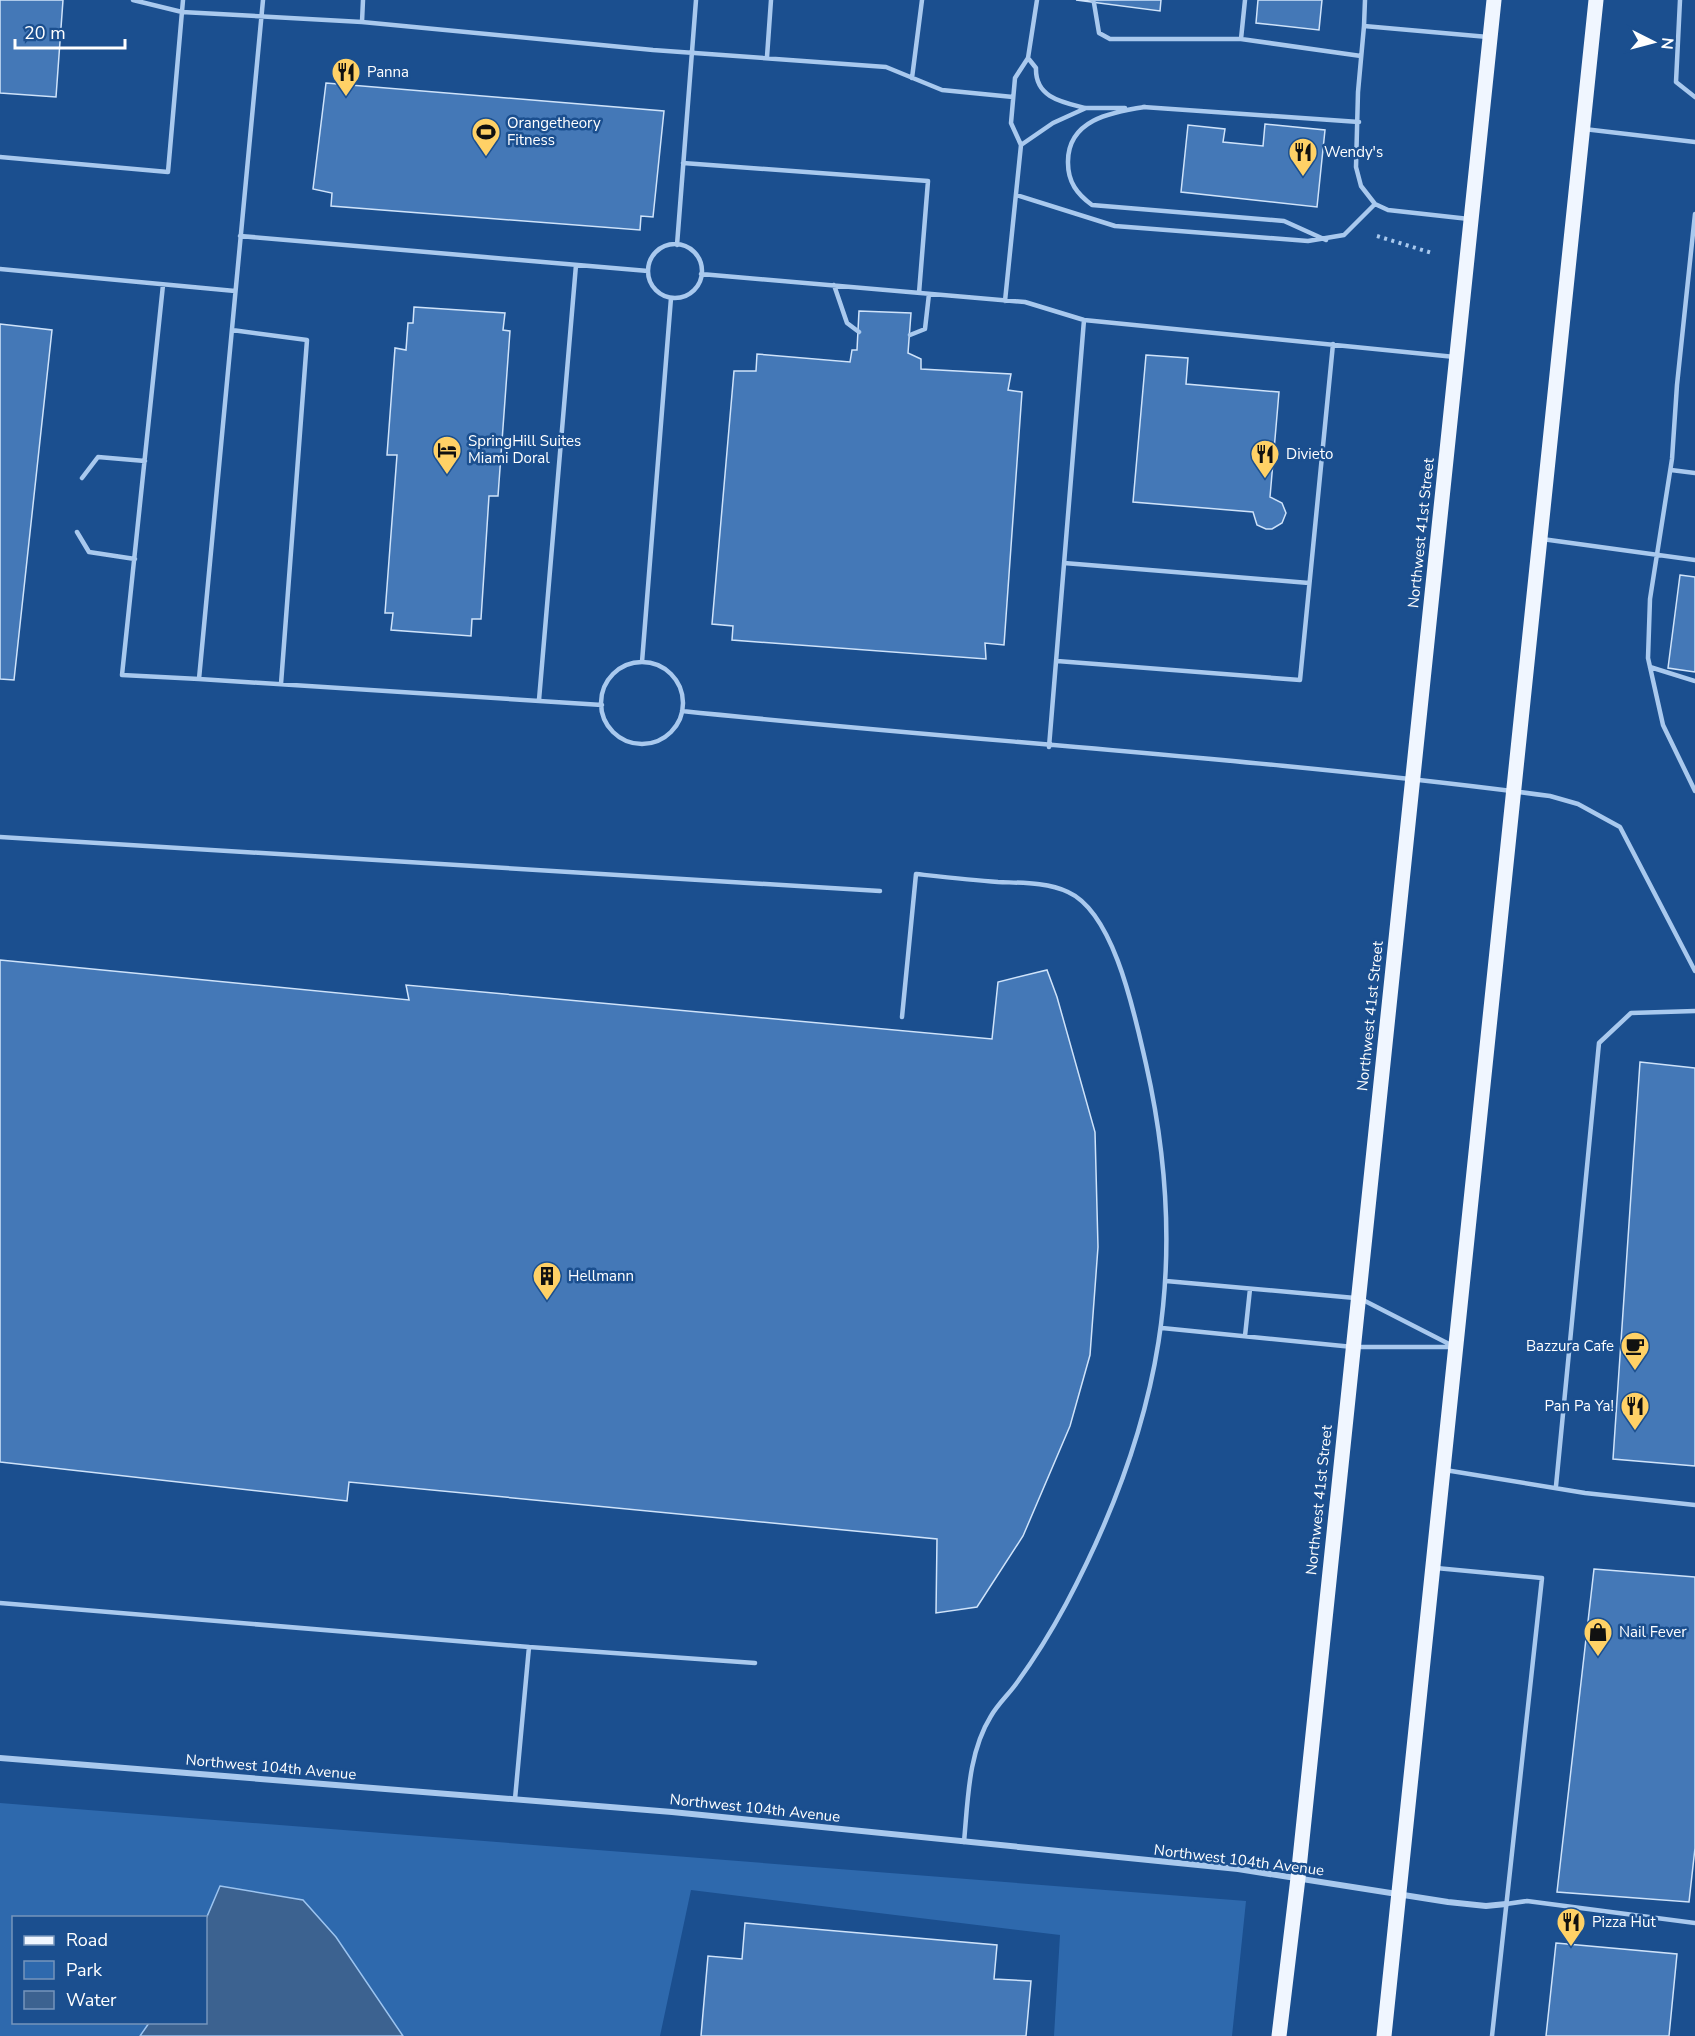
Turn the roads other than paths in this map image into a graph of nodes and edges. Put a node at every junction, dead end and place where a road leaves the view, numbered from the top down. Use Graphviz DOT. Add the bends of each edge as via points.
graph roads {
  1 [pos="133,0"];
  2 [pos="183,0"];
  3 [pos="263,0"];
  4 [pos="363,0"];
  5 [pos="696,0"];
  6 [pos="771,0"];
  7 [pos="922,0"];
  8 [pos="1037,0"];
  9 [pos="1245,0"];
  10 [pos="1365,0"];
  11 [pos="1494,0"];
  12 [pos="1596,0"];
  13 [pos="1680,0"];
  14 [pos="1094,3"];
  15 [pos="182,12"];
  16 [pos="262,15"];
  17 [pos="362,22"];
  18 [pos="1364,26"];
  19 [pos="1490,37"];
  20 [pos="1242,39"];
  21 [pos="691,53"];
  22 [pos="1361,56"];
  23 [pos="767,57"];
  24 [pos="1028,58"];
  25 [pos="912,78"];
  26 [pos="1013,97"];
  27 [pos="1695,97"];
  28 [pos="1145,107"];
  29 [pos="1086,108"];
  30 [pos="1359,122"];
  31 [pos="1583,129"];
  32 [pos="1695,142"];
  33 [pos="1021,145"];
  34 [pos="0,157"];
  35 [pos="683,163"];
  36 [pos="1016,195"];
  37 [pos="1375,204"];
  38 [pos="1695,213"];
  39 [pos="1472,219"];
  40 [pos="240,236"];
  41 [pos="1326,240"];
  42 [pos="677,245"];
  43 [pos="576,265"];
  44 [pos="0,269"];
  45 [pos="648,271"];
  46 [pos="701,274"];
  47 [pos="163,285"];
  48 [pos="834,285"];
  49 [pos="235,291"];
  50 [pos="919,293"];
  51 [pos="929,294"];
  52 [pos="671,298"];
  53 [pos="1005,301"];
  54 [pos="1084,320"];
  55 [pos="232,330"];
  56 [pos="859,332"];
  57 [pos="910,335"];
  58 [pos="1333,344"];
  59 [pos="1457,357"];
  60 [pos="145,461"];
  61 [pos="1671,470"];
  62 [pos="1695,473"];
  63 [pos="82,478"];
  64 [pos="77,532"];
  65 [pos="1539,539"];
  66 [pos="1657,554"];
  67 [pos="135,559"];
  68 [pos="1695,560"];
  69 [pos="1064,563"];
  70 [pos="1310,583"];
  71 [pos="1056,661"];
  72 [pos="642,662"];
  73 [pos="1650,667"];
  74 [pos="199,680"];
  75 [pos="1695,681"];
  76 [pos="281,684"];
  77 [pos="539,700"];
  78 [pos="602,705"];
  79 [pos="682,711"];
  80 [pos="1049,747"];
  81 [pos="1413,778"];
  82 [pos="1512,791"];
  83 [pos="1695,791"];
  84 [pos="0,837"];
  85 [pos="880,891"];
  86 [pos="1695,971"];
  87 [pos="1695,1011"];
  88 [pos="902,1017"];
  89 [pos="1166,1281"];
  90 [pos="1250,1289"];
  91 [pos="1358,1298"];
  92 [pos="1162,1328"];
  93 [pos="1245,1336"];
  94 [pos="1353,1347"];
  95 [pos="1456,1347"];
  96 [pos="1443,1469"];
  97 [pos="1556,1486"];
  98 [pos="1695,1505"];
  99 [pos="1433,1568"];
  100 [pos="0,1603"];
  101 [pos="529,1647"];
  102 [pos="755,1663"];
  103 [pos="0,1758"];
  104 [pos="515,1799"];
  105 [pos="964,1842"];
  106 [pos="1298,1878"];
  107 [pos="1399,1894"];
  108 [pos="1506,1904"];
  109 [pos="1695,1923"];
  110 [pos="1279,2036"];
  111 [pos="1384,2036"];
  112 [pos="1492,2036"];
  1 -- 15 [label="lane"];
  2 -- 15 [label="lane"];
  3 -- 16 [label="lane"];
  4 -- 17 [label="lane"];
  5 -- 21 [label="lane"];
  6 -- 23 [label="lane"];
  7 -- 25 [label="lane"];
  8 -- 24 [label="lane"];
  9 -- 20 [label="lane"];
  10 -- 18 [label="lane"];
  11 -- 19 [label="main road, Northwest 41st Street"];
  12 -- 31 [label="main road"];
  13 -- 27 [label="lane" via="1676,82"];
  14 -- 20 [label="lane" via="1099,33 1110,39"];
  15 -- 16 [label="lane"];
  15 -- 34 [label="lane" via="168,172"];
  16 -- 17 [label="lane"];
  16 -- 40 [label="lane"];
  17 -- 21 [label="lane"];
  18 -- 19 [label="lane"];
  18 -- 22 [label="lane"];
  19 -- 39 [label="main road, Northwest 41st Street"];
  20 -- 22 [label="lane"];
  21 -- 23 [label="lane"];
  21 -- 35 [label="lane"];
  22 -- 30 [label="lane"];
  23 -- 25 [label="lane" via="886,67"];
  24 -- 26 [label="lane" via="1015,78"];
  24 -- 29 [label="lane" via="1036,68 1041,90"];
  25 -- 26 [label="lane" via="942,90"];
  26 -- 33 [label="lane" via="1011,123"];
  28 -- 29 [label="lane"];
  28 -- 30 [label="lane"];
  28 -- 41 [label="lane" via="1106,116 1071,139 1068,167 1072,184 1092,205 1284,221"];
  29 -- 33 [label="lane" via="1053,123"];
  30 -- 37 [label="lane" via="1357,176"];
  31 -- 32 [label="lane"];
  31 -- 65 [label="main road"];
  33 -- 36 [label="lane"];
  35 -- 42 [label="lane"];
  35 -- 50 [label="lane" via="928,181"];
  36 -- 41 [label="lane" via="1115,226"];
  36 -- 53 [label="lane"];
  37 -- 39 [label="lane" via="1395,212"];
  37 -- 41 [label="lane" via="1344,235"];
  38 -- 61 [label="lane"];
  39 -- 59 [label="main road, Northwest 41st Street"];
  40 -- 43 [label="lane"];
  40 -- 49 [label="lane"];
  42 -- 45 [label="lane" via="668,245 654,255"];
  42 -- 46 [label="lane" via="695,255"];
  43 -- 45 [label="lane"];
  43 -- 77 [label="lane"];
  44 -- 47 [label="lane"];
  45 -- 52 [label="lane" via="652,286"];
  46 -- 48 [label="lane"];
  46 -- 52 [label="lane" via="691,292"];
  47 -- 49 [label="lane"];
  47 -- 60 [label="lane"];
  48 -- 50 [label="lane"];
  48 -- 56 [label="lane" via="847,323"];
  49 -- 55 [label="lane"];
  50 -- 51 [label="lane"];
  51 -- 53 [label="lane"];
  51 -- 57 [label="lane" via="925,329"];
  52 -- 72 [label="lane"];
  53 -- 54 [label="lane" via="1042,306"];
  54 -- 58 [label="lane"];
  54 -- 69 [label="lane"];
  55 -- 74 [label="lane"];
  55 -- 76 [label="lane" via="307,340"];
  58 -- 59 [label="lane"];
  58 -- 70 [label="lane"];
  59 -- 81 [label="main road, Northwest 41st Street"];
  60 -- 63 [label="lane" via="98,457"];
  60 -- 67 [label="lane"];
  61 -- 62 [label="lane"];
  61 -- 66 [label="lane"];
  64 -- 67 [label="lane" via="89,552"];
  65 -- 66 [label="lane"];
  65 -- 82 [label="main road"];
  66 -- 68 [label="lane"];
  66 -- 73 [label="lane" via="1650,599"];
  67 -- 74 [label="lane" via="122,675"];
  69 -- 70 [label="lane"];
  69 -- 71 [label="lane"];
  70 -- 71 [label="lane" via="1300,680"];
  71 -- 80 [label="lane"];
  72 -- 78 [label="lane" via="631,663 613,675 606,683"];
  72 -- 79 [label="lane" via="660,666 673,676 681,692"];
  73 -- 75 [label="lane"];
  73 -- 83 [label="lane" via="1663,725"];
  74 -- 76 [label="lane"];
  76 -- 77 [label="lane"];
  77 -- 78 [label="lane"];
  78 -- 79 [label="lane" via="609,726 627,741 639,743 662,739 678,722"];
  79 -- 80 [label="lane"];
  80 -- 81 [label="lane"];
  81 -- 82 [label="lane"];
  81 -- 91 [label="main road, Northwest 41st Street"];
  82 -- 86 [label="lane" via="1578,804 1620,827"];
  82 -- 95 [label="main road"];
  84 -- 85 [label="lane"];
  87 -- 97 [label="lane" via="1631,1013 1599,1043"];
  88 -- 89 [label="lane" via="916,874 1045,886 1068,892 1087,905 1099,920 1117,963 1150,1082 1165,1182"];
  89 -- 90 [label="lane"];
  89 -- 92 [label="lane"];
  90 -- 91 [label="lane"];
  90 -- 93 [label="lane"];
  91 -- 94 [label="main road, Northwest 41st Street"];
  91 -- 95 [label="lane"];
  92 -- 93 [label="lane"];
  92 -- 105 [label="lane" via="1133,1449 1102,1533 1057,1622 1034,1660 990,1716 977,1747"];
  93 -- 94 [label="lane"];
  94 -- 95 [label="lane"];
  94 -- 106 [label="main road, Northwest 41st Street"];
  95 -- 96 [label="main road"];
  96 -- 97 [label="lane"];
  96 -- 99 [label="main road"];
  97 -- 98 [label="lane" via="1585,1493"];
  99 -- 107 [label="main road"];
  99 -- 108 [label="lane" via="1542,1578"];
  100 -- 101 [label="lane"];
  101 -- 102 [label="lane"];
  101 -- 104 [label="lane"];
  103 -- 104 [label="street, Northwest 104th Avenue"];
  104 -- 105 [label="street, Northwest 104th Avenue"];
  105 -- 106 [label="street, Northwest 104th Avenue"];
  106 -- 107 [label="street, Northwest 104th Avenue"];
  106 -- 110 [label="main road, Northwest 41st Street"];
  107 -- 108 [label="street, Northwest 104th Avenue" via="1486,1906"];
  107 -- 111 [label="main road"];
  108 -- 109 [label="lane" via="1527,1901"];
  108 -- 112 [label="lane"];
}
